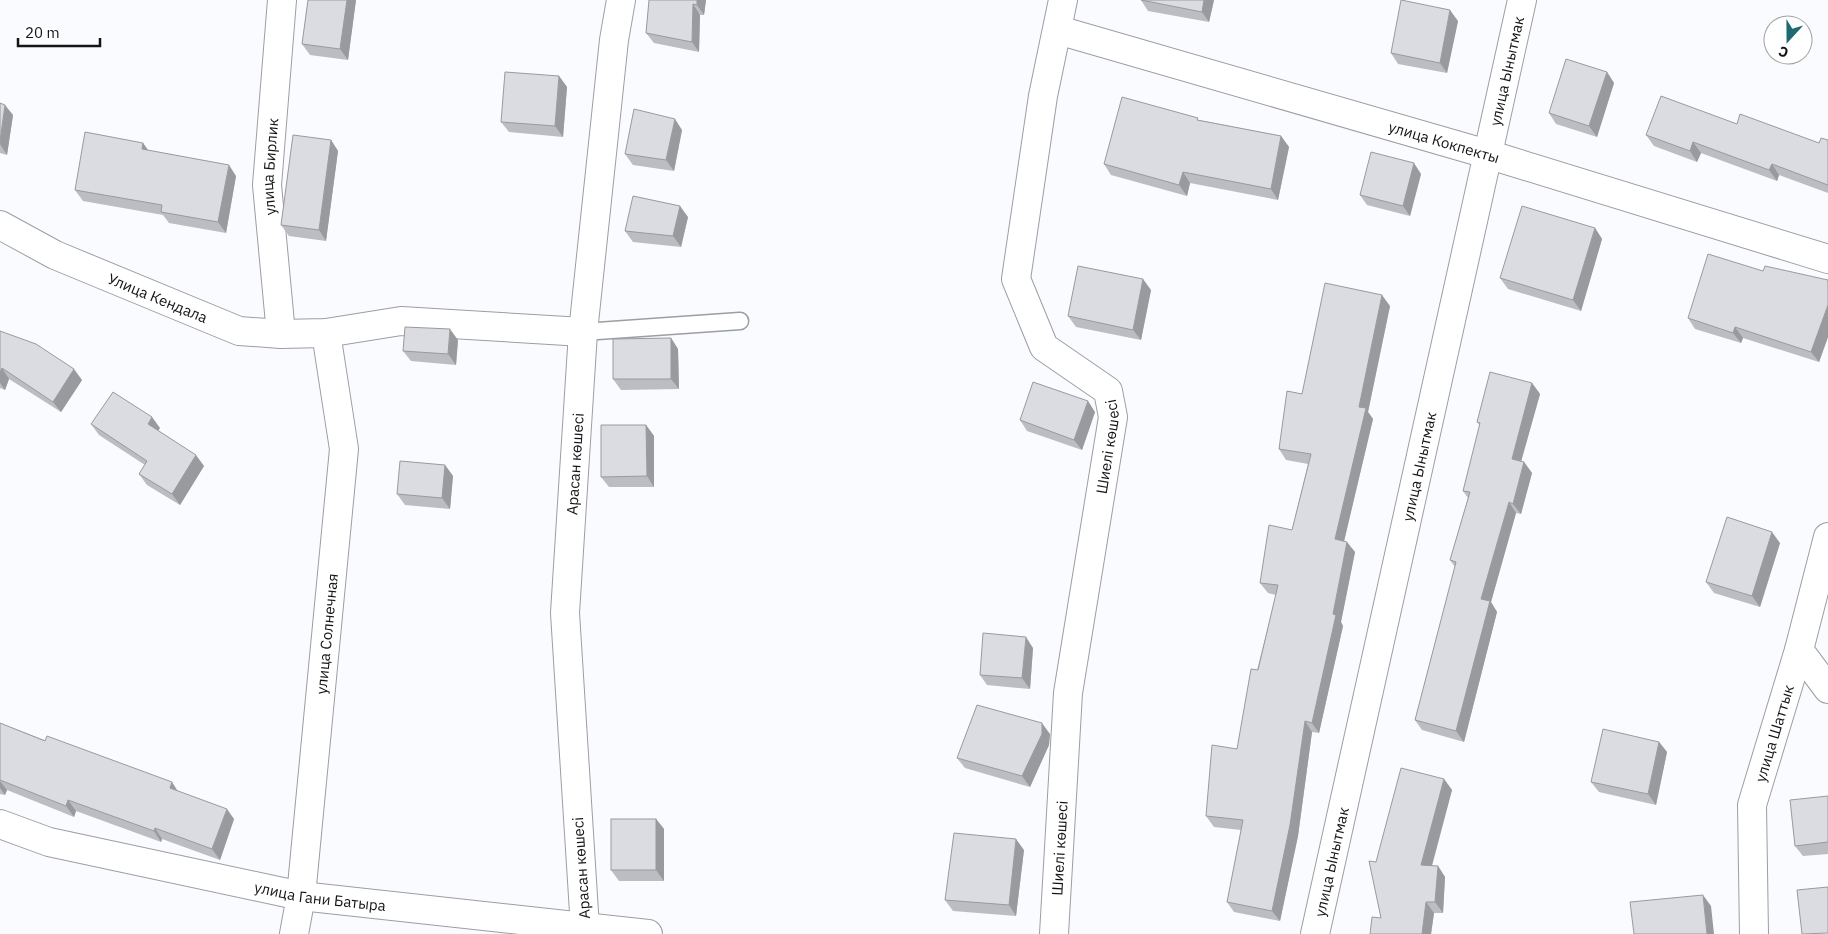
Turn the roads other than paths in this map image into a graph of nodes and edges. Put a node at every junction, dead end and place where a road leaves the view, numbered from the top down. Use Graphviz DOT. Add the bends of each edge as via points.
graph roads {
  1 [pos="282,0"];
  2 [pos="621,0"];
  3 [pos="1063,0"];
  4 [pos="1522,0"];
  5 [pos="1058,30"];
  6 [pos="1487,154"];
  7 [pos="0,225"];
  8 [pos="1828,259"];
  9 [pos="740,321"];
  10 [pos="583,332"];
  11 [pos="326,333"];
  12 [pos="281,334"];
  13 [pos="1828,537"];
  14 [pos="1799,650"];
  15 [pos="1828,689"];
  16 [pos="0,824"];
  17 [pos="301,896"];
  18 [pos="601,931"];
  19 [pos="294,934"];
  20 [pos="648,934"];
  21 [pos="1054,934"];
  22 [pos="1315,934"];
  23 [pos="1754,934"];
  1 -- 12 [label="street, улица Бирлик" via="267,185"];
  2 -- 10 [label="street, Арасан көшесі"];
  3 -- 5 [label="street, Шиелі көшесі"];
  4 -- 6 [label="street, улица Ынытмак"];
  5 -- 6 [label="street, улица Кокпекты"];
  5 -- 21 [label="street, Шиелі көшесі" via="1042,96 1016,279 1044,347 1108,391 1113,417 1068,693"];
  6 -- 8 [label="street, улица Кокпекты"];
  6 -- 22 [label="street, улица Ынытмак"];
  7 -- 12 [label="street, Улица Кендала" via="55,255 239,331"];
  9 -- 10 [label="lane"];
  10 -- 11 [label="street, Улица Кендала" via="400,320"];
  10 -- 18 [label="street, Арасан көшесі" via="565,613"];
  11 -- 12 [label="street, Улица Кендала"];
  11 -- 17 [label="street, улица Солнечная" via="344,449"];
  13 -- 14 [label="street, улица Шаттык"];
  14 -- 15 [label="street"];
  14 -- 23 [label="street, улица Шаттык" via="1752,805"];
  16 -- 17 [label="street, улица Гани Батыра" via="49,842"];
  17 -- 18 [label="street, улица Гани Батыра"];
  17 -- 19 [label="street, улица Солнечная"];
  18 -- 20 [label="street, улица Гани Батыра"];
}
